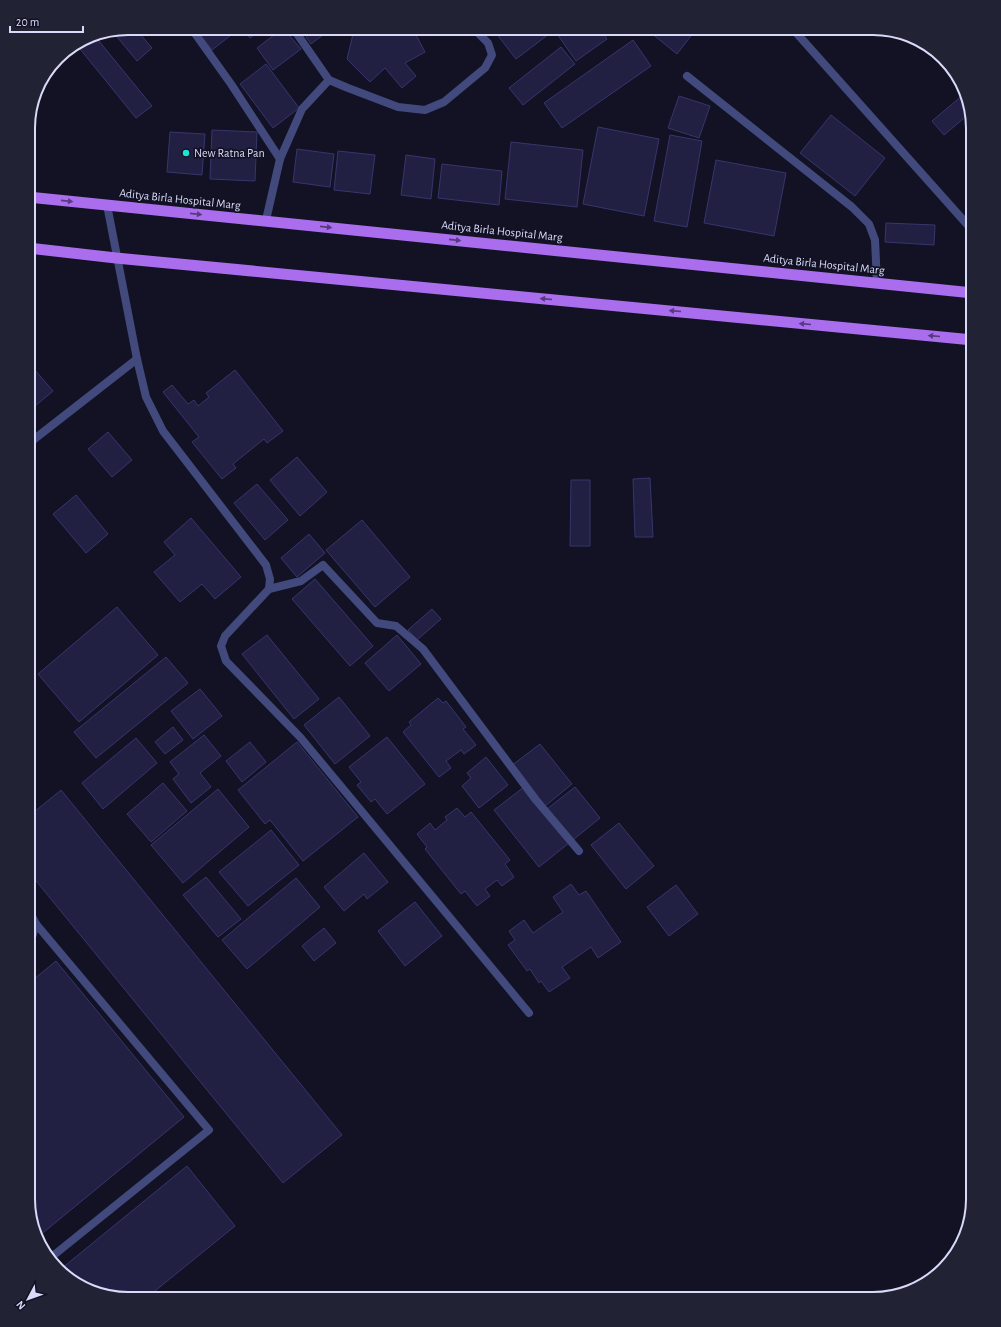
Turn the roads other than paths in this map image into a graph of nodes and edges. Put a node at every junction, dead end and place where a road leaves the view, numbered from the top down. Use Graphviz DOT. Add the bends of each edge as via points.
graph roads {
  1 [pos="196,35"];
  2 [pos="298,35"];
  3 [pos="480,35"];
  4 [pos="798,35"];
  5 [pos="687,76"];
  6 [pos="329,80"];
  7 [pos="280,159"];
  8 [pos="35,198"];
  9 [pos="107,205"];
  10 [pos="266,220"];
  11 [pos="966,222"];
  12 [pos="35,249"];
  13 [pos="116,258"];
  14 [pos="877,283"];
  15 [pos="966,292"];
  16 [pos="966,339"];
  17 [pos="137,359"];
  18 [pos="35,439"];
  19 [pos="269,589"];
  20 [pos="579,851"];
  21 [pos="36,924"];
  22 [pos="35,927"];
  23 [pos="529,1013"];
  24 [pos="54,1255"];
  1 -- 7 [label="street"];
  2 -- 6 [label="street"];
  3 -- 6 [label="street" via="488,43 492,55 485,68 444,102 425,110 398,107"];
  4 -- 11 [label="street"];
  5 -- 14 [label="street" via="852,207 869,224 876,240"];
  6 -- 7 [label="street" via="302,109"];
  7 -- 10 [label="street"];
  8 -- 9 [label="main road, Aditya Birla Hospital Marg, one-way"];
  9 -- 10 [label="main road, Aditya Birla Hospital Marg, one-way"];
  9 -- 13 [label="street"];
  10 -- 14 [label="main road, Aditya Birla Hospital Marg, one-way"];
  12 -- 13 [label="main road"];
  16 -- 13 [label="main road, one-way"];
  13 -- 17 [label="street"];
  14 -- 15 [label="main road, Aditya Birla Hospital Marg"];
  17 -- 18 [label="street"];
  17 -- 19 [label="street" via="146,397 163,431 266,565 270,578"];
  19 -- 20 [label="street" via="301,581 323,565 377,623 396,626 423,649 536,800"];
  19 -- 23 [label="street" via="225,636 221,646 226,661 300,737"];
  21 -- 22 [label="street"];
  21 -- 24 [label="street" via="209,1130"];
}
